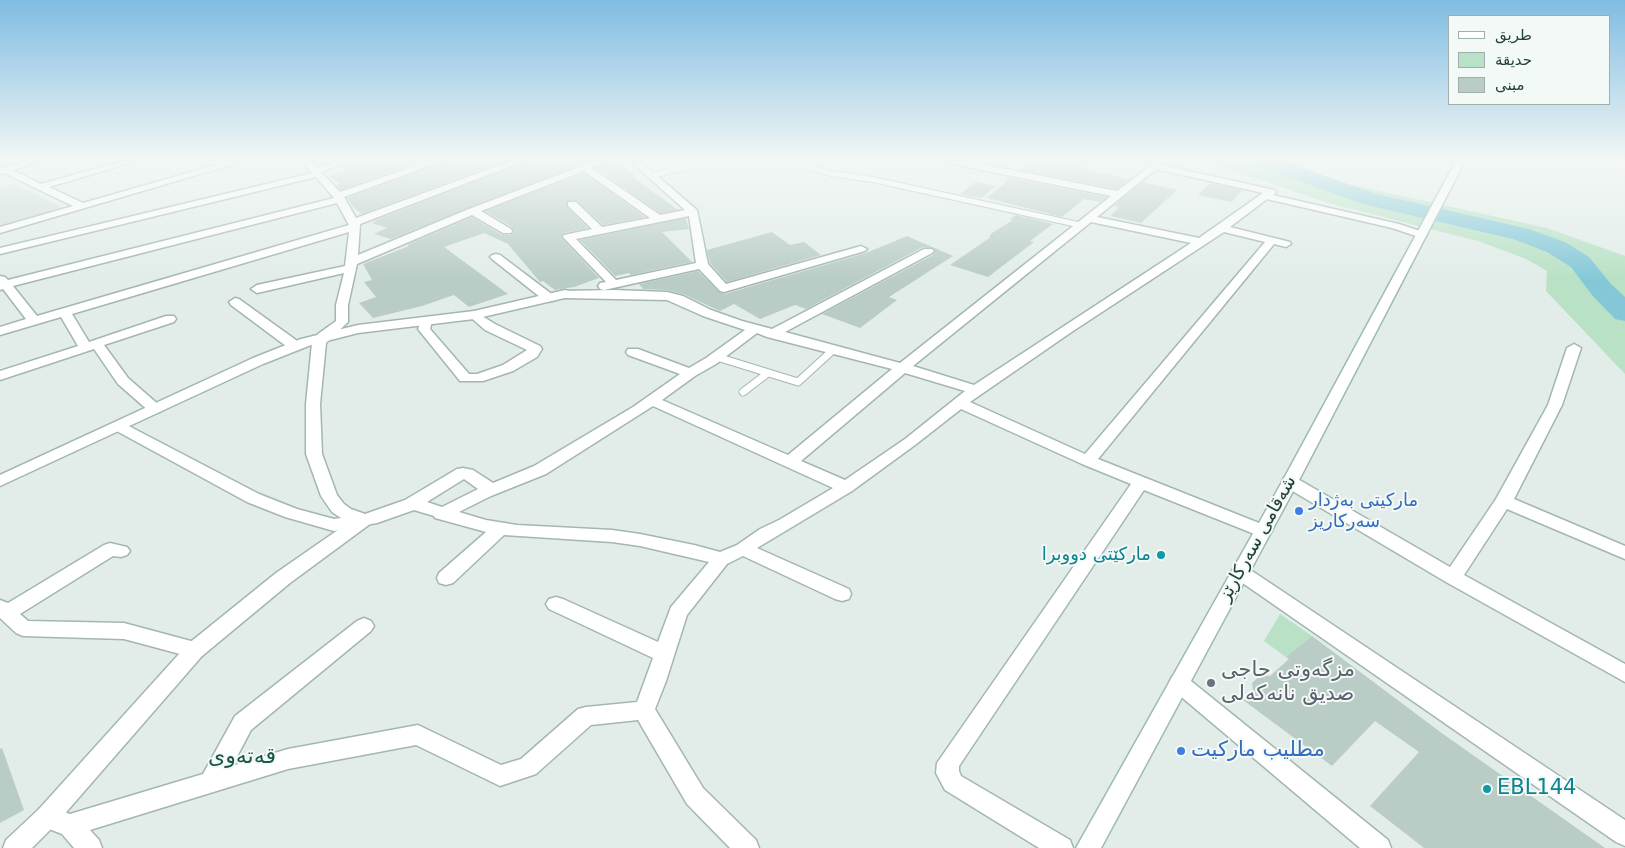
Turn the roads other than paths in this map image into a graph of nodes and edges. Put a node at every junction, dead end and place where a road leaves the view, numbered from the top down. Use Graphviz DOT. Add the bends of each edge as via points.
graph roads {
  1 [pos="69,201"];
  2 [pos="100,201"];
  3 [pos="193,201"];
  4 [pos="325,201"];
  5 [pos="341,201"];
  6 [pos="416,201"];
  7 [pos="500,201"];
  8 [pos="632,201"];
  9 [pos="680,201"];
  10 [pos="977,201"];
  11 [pos="1110,201"];
  12 [pos="1260,201"];
  13 [pos="1286,201"];
  14 [pos="1440,201"];
  15 [pos="572,204"];
  16 [pos="81,206"];
  17 [pos="473,211"];
  18 [pos="693,212"];
  19 [pos="657,218"];
  20 [pos="1084,222"];
  21 [pos="355,224"];
  22 [pos="1222,228"];
  23 [pos="0,230"];
  24 [pos="599,230"];
  25 [pos="507,231"];
  26 [pos="1424,231"];
  27 [pos="1271,241"];
  28 [pos="1200,242"];
  29 [pos="1286,244"];
  30 [pos="861,249"];
  31 [pos="0,251"];
  32 [pos="928,251"];
  33 [pos="496,257"];
  34 [pos="351,265"];
  35 [pos="702,265"];
  36 [pos="2,283"];
  37 [pos="614,284"];
  38 [pos="257,289"];
  39 [pos="565,294"];
  40 [pos="549,298"];
  41 [pos="235,302"];
  42 [pos="65,313"];
  43 [pos="474,315"];
  44 [pos="170,319"];
  45 [pos="34,321"];
  46 [pos="426,321"];
  47 [pos="754,329"];
  48 [pos="0,331"];
  49 [pos="772,334"];
  50 [pos="323,337"];
  51 [pos="91,345"];
  52 [pos="295,346"];
  53 [pos="1574,348"];
  54 [pos="833,350"];
  55 [pos="633,352"];
  56 [pos="717,357"];
  57 [pos="903,368"];
  58 [pos="690,372"];
  59 [pos="768,373"];
  60 [pos="0,376"];
  61 [pos="976,390"];
  62 [pos="743,392"];
  63 [pos="651,400"];
  64 [pos="960,404"];
  65 [pos="155,409"];
  66 [pos="118,426"];
  67 [pos="791,461"];
  68 [pos="1088,461"];
  69 [pos="0,481"];
  70 [pos="1141,482"];
  71 [pos="1290,482"];
  72 [pos="846,487"];
  73 [pos="491,490"];
  74 [pos="1504,501"];
  75 [pos="410,505"];
  76 [pos="441,514"];
  77 [pos="364,520"];
  78 [pos="500,529"];
  79 [pos="1263,531"];
  80 [pos="743,549"];
  81 [pos="121,551"];
  82 [pos="1625,553"];
  83 [pos="721,560"];
  84 [pos="1240,572"];
  85 [pos="1453,577"];
  86 [pos="446,578"];
  87 [pos="842,594"];
  88 [pos="556,604"];
  89 [pos="4,610"];
  90 [pos="364,626"];
  91 [pos="196,650"];
  92 [pos="664,654"];
  93 [pos="1625,674"];
  94 [pos="1179,683"];
  95 [pos="644,710"];
  96 [pos="211,782"];
  97 [pos="47,817"];
  98 [pos="70,825"];
  99 [pos="1625,834"];
  100 [pos="15,848"];
  101 [pos="90,848"];
  102 [pos="747,848"];
  103 [pos="1061,848"];
  104 [pos="1088,848"];
  105 [pos="1379,848"];
  1 -- 16 [label="street"];
  2 -- 16 [label="street"];
  3 -- 31 [label="street"];
  4 -- 36 [label="street"];
  5 -- 21 [label="street"];
  6 -- 21 [label="street"];
  7 -- 17 [label="street"];
  8 -- 19 [label="street"];
  9 -- 18 [label="street"];
  10 -- 20 [label="lane"];
  11 -- 20 [label="street"];
  12 -- 22 [label="street"];
  13 -- 26 [label="street"];
  14 -- 26 [label="street, شەقامی سەرکارێز"];
  15 -- 24 [label="street"];
  16 -- 23 [label="street"];
  17 -- 25 [label="street"];
  17 -- 34 [label="street"];
  18 -- 19 [label="street"];
  18 -- 35 [label="street"];
  19 -- 24 [label="street"];
  20 -- 28 [label="street"];
  20 -- 57 [label="street"];
  21 -- 34 [label="street"];
  21 -- 42 [label="street"];
  22 -- 27 [label="street"];
  22 -- 28 [label="street"];
  24 -- 37 [label="street" via="568,237"];
  26 -- 71 [label="street, شەقامی سەرکارێز"];
  27 -- 29 [label="street"];
  27 -- 68 [label="street"];
  28 -- 61 [label="street"];
  30 -- 35 [label="street" via="724,288"];
  32 -- 49 [label="street"];
  33 -- 40 [label="street"];
  34 -- 38 [label="street"];
  34 -- 50 [label="street" via="342,322"];
  35 -- 37 [label="street"];
  36 -- 45 [label="street"];
  37 -- 39 [label="street"];
  39 -- 40 [label="street"];
  39 -- 47 [label="street" via="666,296"];
  40 -- 43 [label="street"];
  41 -- 52 [label="street"];
  42 -- 45 [label="street"];
  42 -- 51 [label="street"];
  43 -- 46 [label="street"];
  43 -- 46 [label="street" via="490,327 535,349 532,354 493,373 465,378 429,336 424,328"];
  44 -- 51 [label="street"];
  45 -- 48 [label="street"];
  46 -- 50 [label="street" via="358,329"];
  47 -- 49 [label="street"];
  47 -- 56 [label="street"];
  49 -- 54 [label="street"];
  50 -- 52 [label="street"];
  50 -- 77 [label="street" via="319,343 313,404 314,454 333,502 345,513"];
  51 -- 60 [label="street"];
  51 -- 65 [label="street" via="122,381"];
  52 -- 65 [label="street"];
  53 -- 74 [label="street" via="1555,405"];
  54 -- 57 [label="street"];
  54 -- 59 [label="lane" via="798,382"];
  55 -- 58 [label="street"];
  56 -- 58 [label="street"];
  56 -- 59 [label="lane"];
  57 -- 61 [label="street"];
  57 -- 67 [label="street"];
  58 -- 63 [label="street"];
  59 -- 62 [label="lane"];
  61 -- 64 [label="street"];
  63 -- 67 [label="street"];
  63 -- 73 [label="street" via="540,470"];
  64 -- 68 [label="street"];
  64 -- 72 [label="street"];
  65 -- 66 [label="street"];
  66 -- 69 [label="street"];
  66 -- 77 [label="street" via="254,498 291,513 334,525"];
  67 -- 72 [label="street"];
  68 -- 70 [label="street"];
  70 -- 79 [label="street"];
  70 -- 103 [label="street" via="948,763 947,773 953,783"];
  71 -- 79 [label="street, شەقامی سەرکارێز"];
  71 -- 85 [label="street"];
  72 -- 80 [label="street" via="766,532"];
  73 -- 75 [label="street" via="463,473"];
  73 -- 76 [label="street"];
  74 -- 82 [label="street"];
  74 -- 85 [label="street"];
  75 -- 76 [label="street"];
  75 -- 77 [label="street"];
  76 -- 78 [label="street"];
  77 -- 91 [label="street" via="283,578"];
  78 -- 83 [label="street" via="640,540"];
  78 -- 86 [label="street"];
  79 -- 84 [label="street, شەقامی سەرکارێز"];
  80 -- 83 [label="street"];
  80 -- 87 [label="street"];
  81 -- 89 [label="street" via="110,549"];
  83 -- 92 [label="street" via="678,612"];
  84 -- 94 [label="street, شەقامی سەرکارێز"];
  84 -- 99 [label="street"];
  85 -- 93 [label="street"];
  88 -- 92 [label="street"];
  89 -- 91 [label="street" via="23,628 124,631"];
  90 -- 96 [label="street" via="243,723"];
  91 -- 97 [label="street"];
  92 -- 95 [label="street"];
  94 -- 104 [label="street, شەقامی سەرکارێز"];
  94 -- 105 [label="street"];
  95 -- 96 [label="street" via="586,716 528,767 500,776 418,735 288,759"];
  95 -- 102 [label="street" via="695,796"];
  96 -- 98 [label="street"];
  97 -- 98 [label="street"];
  97 -- 100 [label="street"];
  98 -- 101 [label="street"];
}
